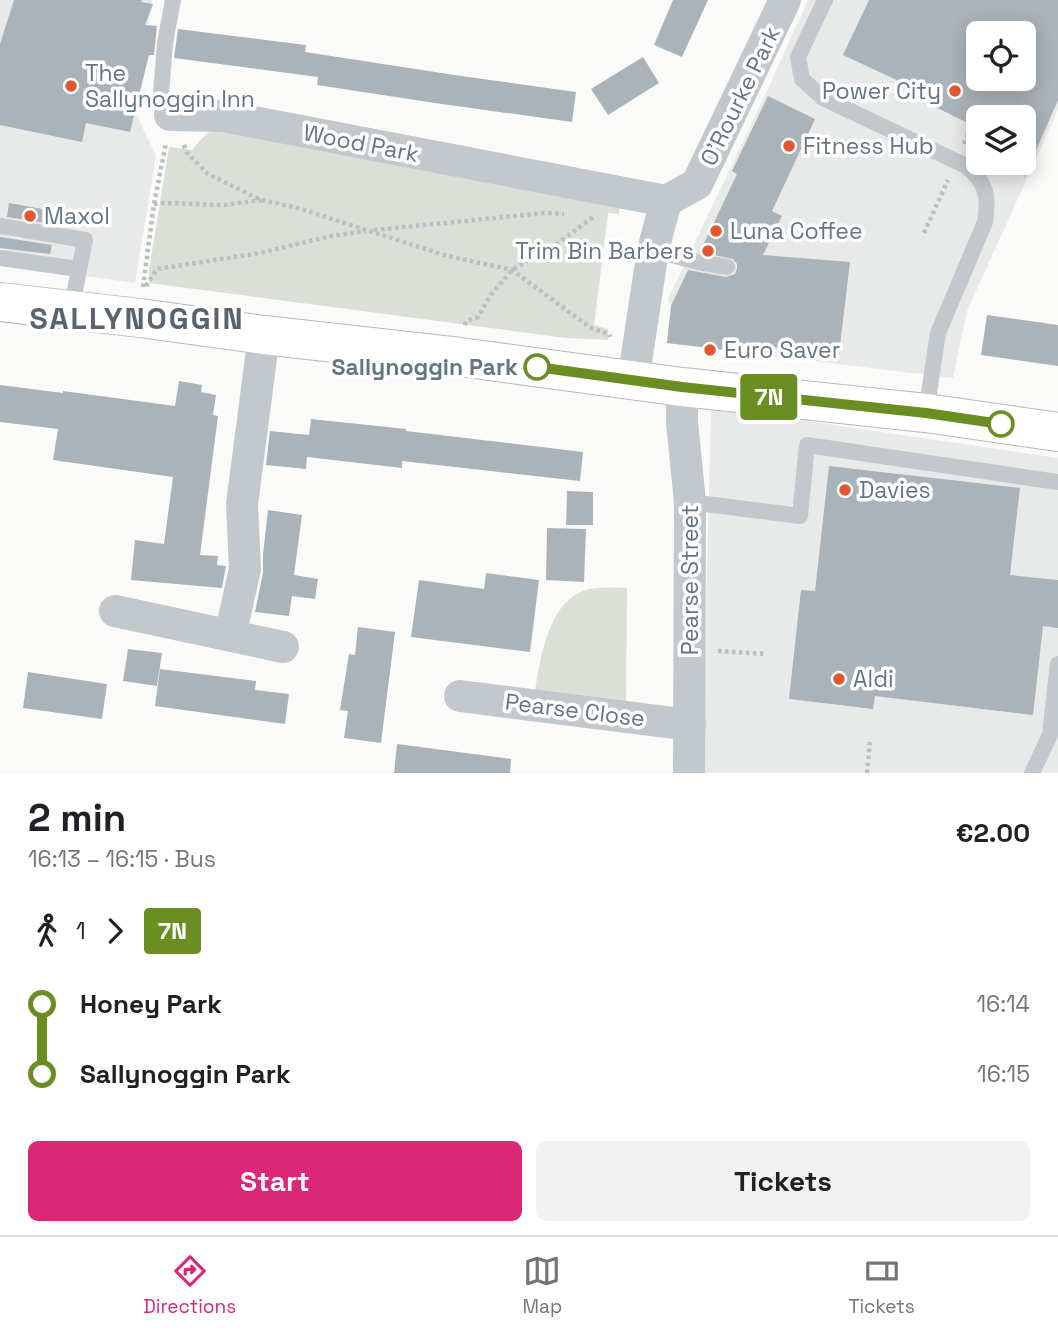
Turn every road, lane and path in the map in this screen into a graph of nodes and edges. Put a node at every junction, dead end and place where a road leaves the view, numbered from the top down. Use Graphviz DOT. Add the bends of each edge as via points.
graph roads {
  1 [pos="173,0"];
  2 [pos="785,0"];
  3 [pos="825,0"];
  4 [pos="170,115"];
  5 [pos="261,200"];
  6 [pos="666,201"];
  7 [pos="154,204"];
  8 [pos="569,215"];
  9 [pos="581,216"];
  10 [pos="0,226"];
  11 [pos="370,230"];
  12 [pos="653,250"];
  13 [pos="0,258"];
  14 [pos="727,267"];
  15 [pos="78,269"];
  16 [pos="512,270"];
  17 [pos="0,302"];
  18 [pos="71,310"];
  19 [pos="264,335"];
  20 [pos="460,357"];
  21 [pos="634,380"];
  22 [pos="682,387"];
  23 [pos="926,413"];
  24 [pos="1058,432"];
  25 [pos="1058,482"];
  26 [pos="690,502"];
  27 [pos="115,611"];
  28 [pos="230,636"];
  29 [pos="283,647"];
  30 [pos="691,649"];
  31 [pos="766,653"];
  32 [pos="1058,664"];
  33 [pos="460,696"];
  34 [pos="690,725"];
  35 [pos="870,742"];
  36 [pos="690,773"];
  37 [pos="867,773"];
  38 [pos="1032,773"];
  1 -- 4 [label="lane" via="161,94"];
  2 -- 6 [label="street, O'Rourke Park" via="697,184"];
  3 -- 23 [label="lane" via="798,57 802,79 823,98 966,166 985,188 985,222 938,333"];
  4 -- 5 [label="path" via="187,153 208,174"];
  4 -- 6 [label="street, Wood Park" via="223,116"];
  4 -- 7 [label="path"];
  5 -- 7 [label="path" via="224,205"];
  5 -- 11 [label="path"];
  6 -- 12 [label="street"];
  7 -- 11 [label="path" via="142,292 157,269"];
  8 -- 11 [label="path" via="544,213"];
  9 -- 16 [label="path" via="593,217"];
  10 -- 15 [label="lane" via="85,240"];
  11 -- 16 [label="path" via="444,255"];
  12 -- 14 [label="lane"];
  12 -- 21 [label="street"];
  13 -- 15 [label="lane"];
  15 -- 18 [label="lane"];
  16 -- 20 [label="path" via="478,317 466,321"];
  16 -- 21 [label="path" via="591,328 609,334"];
  17 -- 18 [label="street"];
  18 -- 19 [label="street"];
  19 -- 20 [label="street"];
  19 -- 28 [label="street" via="242,505 245,569"];
  20 -- 21 [label="street"];
  21 -- 22 [label="street"];
  22 -- 23 [label="street"];
  22 -- 26 [label="street, Pearse Street"];
  23 -- 24 [label="street"];
  25 -- 26 [label="lane" via="807,444 800,516"];
  26 -- 30 [label="street, Pearse Street"];
  27 -- 28 [label="street"];
  28 -- 29 [label="street"];
  30 -- 31 [label="path"];
  30 -- 34 [label="street, Pearse Street"];
  32 -- 38 [label="lane" via="1050,735"];
  33 -- 34 [label="street, Pearse Close"];
  34 -- 36 [label="street, Pearse Street"];
  35 -- 37 [label="path"];
}
